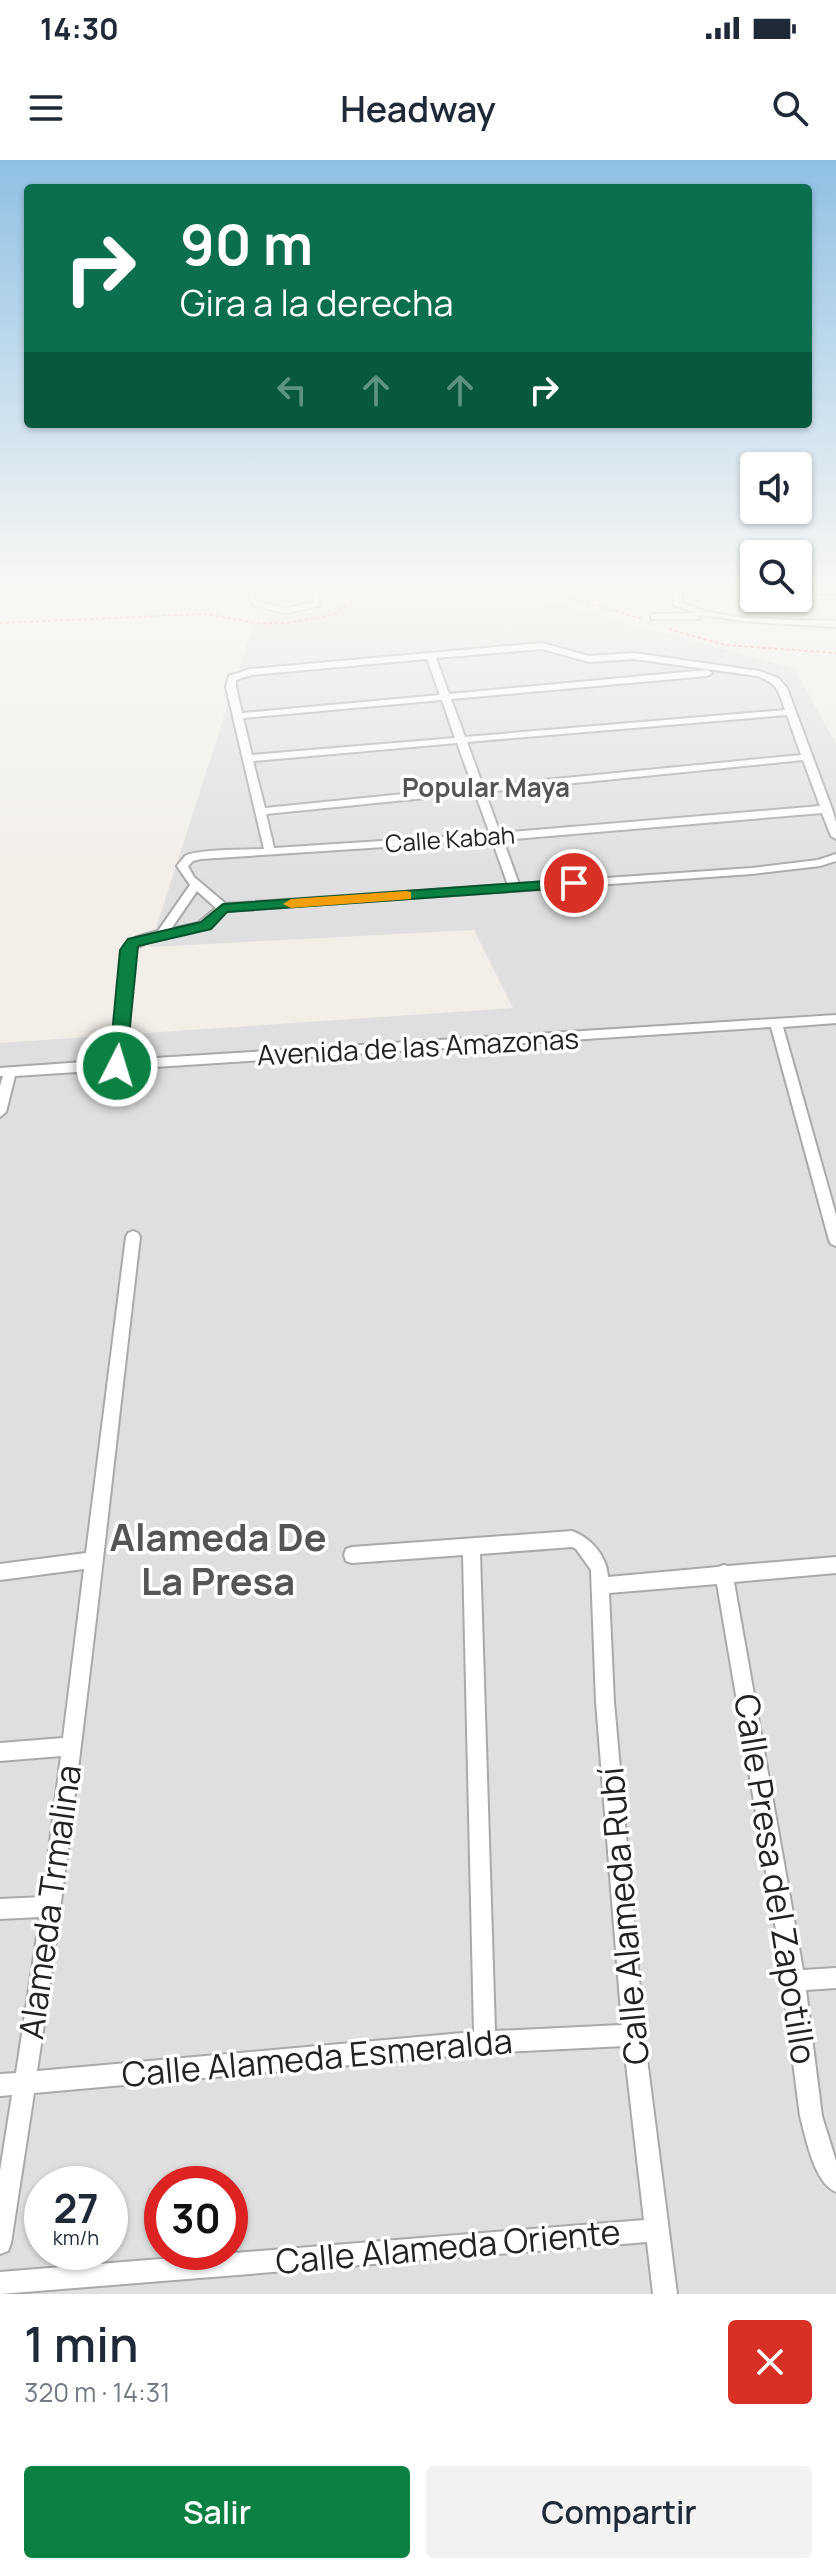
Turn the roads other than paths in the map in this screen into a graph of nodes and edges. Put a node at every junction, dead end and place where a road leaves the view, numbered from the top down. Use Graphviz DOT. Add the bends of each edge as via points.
graph roads {
  1 [pos="231,685"];
  2 [pos="442,685"];
  3 [pos="586,685"];
  4 [pos="778,685"];
  5 [pos="447,698"];
  6 [pos="791,712"];
  7 [pos="238,716"];
  8 [pos="463,741"];
  9 [pos="808,757"];
  10 [pos="249,758"];
  11 [pos="477,789"];
  12 [pos="827,809"];
  13 [pos="262,811"];
  14 [pos="836,836"];
  15 [pos="496,837"];
  16 [pos="270,853"];
  17 [pos="836,857"];
  18 [pos="196,885"];
  19 [pos="515,888"];
  20 [pos="223,908"];
  21 [pos="161,935"];
  22 [pos="836,1019"];
  23 [pos="776,1025"];
  24 [pos="117,1066"];
  25 [pos="5,1072"];
  26 [pos="0,1112"];
  27 [pos="133,1237"];
  28 [pos="836,1240"];
  29 [pos="471,1547"];
  30 [pos="352,1555"];
  31 [pos="95,1560"];
  32 [pos="836,1565"];
  33 [pos="0,1572"];
  34 [pos="724,1573"];
  35 [pos="600,1586"];
  36 [pos="73,1746"];
  37 [pos="0,1752"];
  38 [pos="52,1906"];
  39 [pos="0,1909"];
  40 [pos="836,1978"];
  41 [pos="794,1981"];
  42 [pos="633,2035"];
  43 [pos="485,2042"];
  44 [pos="24,2083"];
  45 [pos="0,2085"];
  46 [pos="836,2181"];
  47 [pos="657,2230"];
  48 [pos="0,2243"];
  49 [pos="0,2284"];
  50 [pos="665,2294"];
  1 -- 7 [label="street"];
  2 -- 5 [label="street"];
  3 -- 5 [label="street"];
  4 -- 6 [label="street"];
  5 -- 7 [label="street"];
  5 -- 8 [label="street"];
  6 -- 8 [label="street"];
  6 -- 9 [label="street"];
  7 -- 10 [label="street"];
  8 -- 10 [label="street"];
  8 -- 11 [label="street"];
  9 -- 11 [label="street"];
  9 -- 12 [label="street" via="823,784"];
  10 -- 13 [label="street"];
  11 -- 13 [label="street"];
  11 -- 15 [label="street"];
  12 -- 14 [label="street"];
  12 -- 15 [label="street, Calle Kabah"];
  13 -- 16 [label="street"];
  15 -- 16 [label="street, Calle Kabah"];
  15 -- 19 [label="street"];
  16 -- 18 [label="street, Calle Kabah" via="190,858 182,866"];
  17 -- 19 [label="street" via="752,871"];
  18 -- 20 [label="street"];
  18 -- 21 [label="street"];
  19 -- 20 [label="street"];
  20 -- 21 [label="street" via="206,926"];
  21 -- 24 [label="street" via="133,942 128,950"];
  22 -- 23 [label="street, Avenida de las Amazonas"];
  23 -- 24 [label="street, Avenida de las Amazonas"];
  23 -- 28 [label="street"];
  24 -- 25 [label="street, Avenida de las Amazonas"];
  25 -- 26 [label="street"];
  27 -- 31 [label="street, Alameda Trmalina"];
  29 -- 30 [label="street"];
  29 -- 35 [label="street, Calle Alameda Rubí" via="560,1539 582,1543 599,1568"];
  29 -- 43 [label="street"];
  31 -- 33 [label="street"];
  31 -- 36 [label="street, Alameda Trmalina"];
  32 -- 34 [label="street"];
  34 -- 35 [label="street"];
  34 -- 41 [label="street, Calle Presa del Zapotillo"];
  35 -- 42 [label="street, Calle Alameda Rubí"];
  36 -- 37 [label="street"];
  36 -- 38 [label="street, Alameda Trmalina"];
  38 -- 39 [label="street"];
  38 -- 44 [label="street, Alameda Trmalina"];
  40 -- 41 [label="street"];
  41 -- 46 [label="street, Calle Presa del Zapotillo" via="821,2155"];
  42 -- 43 [label="street, Calle Alameda Esmeralda"];
  42 -- 47 [label="street, Calle Alameda Rubí"];
  43 -- 44 [label="street, Calle Alameda Esmeralda"];
  44 -- 45 [label="street, Calle Alameda Esmeralda"];
  44 -- 48 [label="street, Alameda Trmalina"];
  47 -- 49 [label="street, Calle Alameda Oriente"];
  47 -- 50 [label="street, Calle Alameda Rubí"];
}
